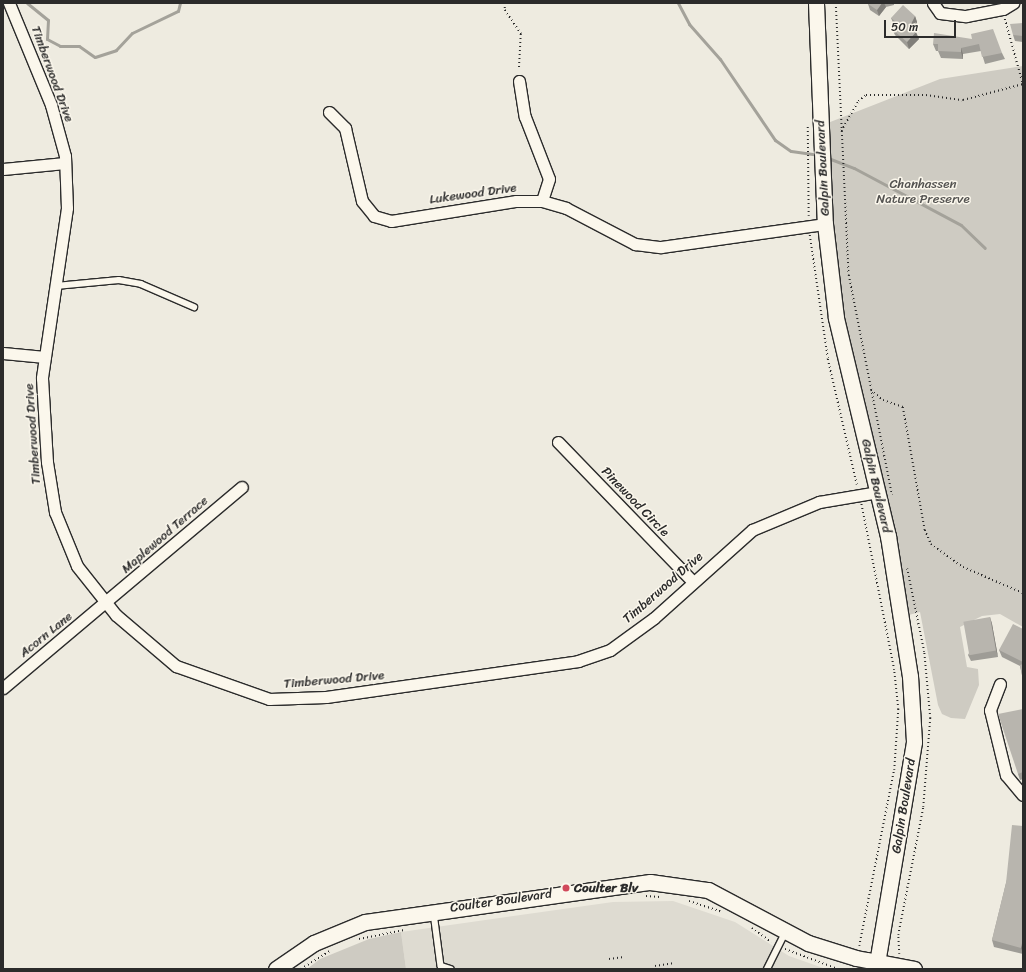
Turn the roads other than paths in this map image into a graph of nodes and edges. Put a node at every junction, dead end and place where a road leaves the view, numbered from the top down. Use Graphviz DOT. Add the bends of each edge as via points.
graph roads {
  1 [pos="9,3"];
  2 [pos="816,3"];
  3 [pos="933,3"];
  4 [pos="1013,3"];
  5 [pos="519,82"];
  6 [pos="330,112"];
  7 [pos="65,164"];
  8 [pos="3,169"];
  9 [pos="542,201"];
  10 [pos="825,224"];
  11 [pos="56,286"];
  12 [pos="194,307"];
  13 [pos="3,353"];
  14 [pos="45,357"];
  15 [pos="558,442"];
  16 [pos="242,487"];
  17 [pos="878,492"];
  18 [pos="692,581"];
  19 [pos="107,604"];
  20 [pos="1000,684"];
  21 [pos="3,688"];
  22 [pos="1023,795"];
  23 [pos="433,910"];
  24 [pos="782,939"];
  25 [pos="876,965"];
  26 [pos="438,967"];
  27 [pos="276,969"];
  28 [pos="451,969"];
  29 [pos="767,969"];
  30 [pos="914,969"];
  1 -- 7 [label="street, Timberwood Drive" via="51,105"];
  2 -- 10 [label="street, Galpin Boulevard"];
  3 -- 4 [label="street" via="940,13 966,16 1003,9"];
  5 -- 9 [label="street" via="525,117 549,179"];
  6 -- 9 [label="street, Lukewood Drive" via="345,128 362,201 374,216 391,221 516,201"];
  7 -- 8 [label="street"];
  7 -- 11 [label="street, Timberwood Drive" via="67,208"];
  9 -- 10 [label="street, Lukewood Drive" via="566,208 635,244 661,246"];
  10 -- 17 [label="street, Galpin Boulevard" via="836,318"];
  11 -- 12 [label="lane" via="119,280 141,284"];
  11 -- 14 [label="street, Timberwood Drive"];
  13 -- 14 [label="street"];
  14 -- 19 [label="street, Timberwood Drive" via="42,378 46,462 55,512 77,566"];
  15 -- 18 [label="street, Pinewood Circle"];
  16 -- 19 [label="street, Maplewood Terrace"];
  17 -- 18 [label="street, Timberwood Drive" via="819,502 752,530"];
  17 -- 25 [label="street, Galpin Boulevard" via="910,676 914,742"];
  18 -- 19 [label="street, Timberwood Drive" via="654,618 610,650 578,661 457,681 319,697 269,699 176,666"];
  19 -- 21 [label="street, Acorn Lane"];
  20 -- 22 [label="street" via="990,710 1006,775"];
  23 -- 24 [label="street, Coulter Boulevard" via="624,883 671,883 727,897"];
  23 -- 26 [label="lane"];
  23 -- 27 [label="street, Coulter Boulevard" via="382,918 345,928 314,942"];
  24 -- 25 [label="street, Coulter Boulevard"];
  24 -- 29 [label="lane"];
  25 -- 30 [label="street, Coulter Boulevard"];
  26 -- 28 [label="lane"];
}
